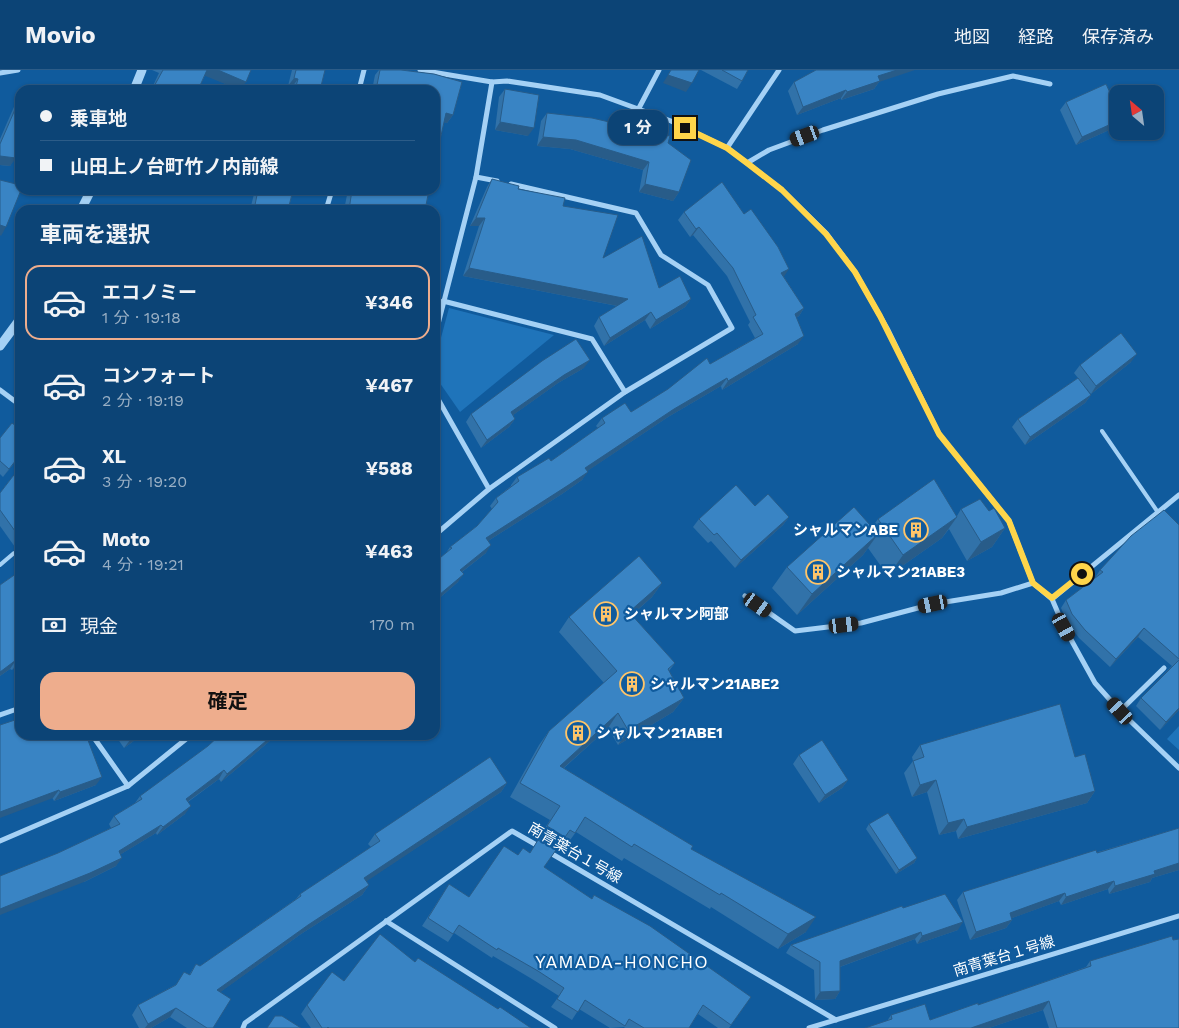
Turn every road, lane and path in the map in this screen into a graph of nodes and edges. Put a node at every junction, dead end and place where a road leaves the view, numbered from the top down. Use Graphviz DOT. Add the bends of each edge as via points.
graph roads {
  1 [pos="18,70"];
  2 [pos="142,70"];
  3 [pos="364,70"];
  4 [pos="420,70"];
  5 [pos="659,70"];
  6 [pos="779,70"];
  7 [pos="0,73"];
  8 [pos="1012,73"];
  9 [pos="492,82"];
  10 [pos="1050,84"];
  11 [pos="136,85"];
  12 [pos="360,85"];
  13 [pos="640,108"];
  14 [pos="727,148"];
  15 [pos="747,163"];
  16 [pos="476,176"];
  17 [pos="443,301"];
  18 [pos="440,314"];
  19 [pos="15,325"];
  20 [pos="0,346"];
  21 [pos="0,390"];
  22 [pos="625,392"];
  23 [pos="15,401"];
  24 [pos="440,404"];
  25 [pos="1102,431"];
  26 [pos="489,488"];
  27 [pos="1179,495"];
  28 [pos="1157,511"];
  29 [pos="440,531"];
  30 [pos="14,553"];
  31 [pos="0,565"];
  32 [pos="1033,583"];
  33 [pos="745,596"];
  34 [pos="1052,598"];
  35 [pos="1164,668"];
  36 [pos="15,710"];
  37 [pos="1120,711"];
  38 [pos="0,715"];
  39 [pos="96,740"];
  40 [pos="185,740"];
  41 [pos="1179,768"];
  42 [pos="128,786"];
  43 [pos="0,842"];
  44 [pos="1179,916"];
  45 [pos="386,922"];
  46 [pos="836,1020"];
  47 [pos="243,1028"];
  48 [pos="556,1028"];
  49 [pos="809,1028"];
  1 -- 7 [label="street"];
  2 -- 11 [label="street"];
  3 -- 12 [label="street"];
  4 -- 9 [label="street"];
  5 -- 13 [label="street"];
  6 -- 14 [label="street"];
  8 -- 10 [label="street"];
  8 -- 15 [label="street" via="823,130 769,150"];
  9 -- 13 [label="street" via="507,80 600,95"];
  9 -- 16 [label="street"];
  13 -- 14 [label="street"];
  14 -- 15 [label="street"];
  15 -- 32 [label="street" via="782,190 826,234 855,272 888,330 939,434 1009,521"];
  16 -- 17 [label="street"];
  16 -- 22 [label="street" via="636,213 662,255 708,284 732,328"];
  17 -- 18 [label="street"];
  17 -- 22 [label="street" via="592,340"];
  19 -- 20 [label="street"];
  21 -- 23 [label="street"];
  22 -- 26 [label="street"];
  24 -- 26 [label="street"];
  25 -- 28 [label="lane"];
  26 -- 29 [label="street"];
  27 -- 28 [label="street"];
  28 -- 34 [label="street"];
  30 -- 31 [label="lane"];
  32 -- 33 [label="street" via="1001,593 901,610 861,623 795,631"];
  32 -- 34 [label="street"];
  34 -- 37 [label="street" via="1095,683"];
  35 -- 37 [label="street"];
  36 -- 38 [label="street"];
  37 -- 41 [label="street"];
  39 -- 42 [label="street"];
  40 -- 42 [label="street"];
  42 -- 43 [label="street"];
  44 -- 46 [label="street, 南青葉台１号線"];
  45 -- 46 [label="street, 南青葉台１号線" via="512,831"];
  45 -- 47 [label="street, 南青葉台１号線" via="245,1023"];
  45 -- 48 [label="street"];
  46 -- 49 [label="street, 南青葉台１号線"];
}
